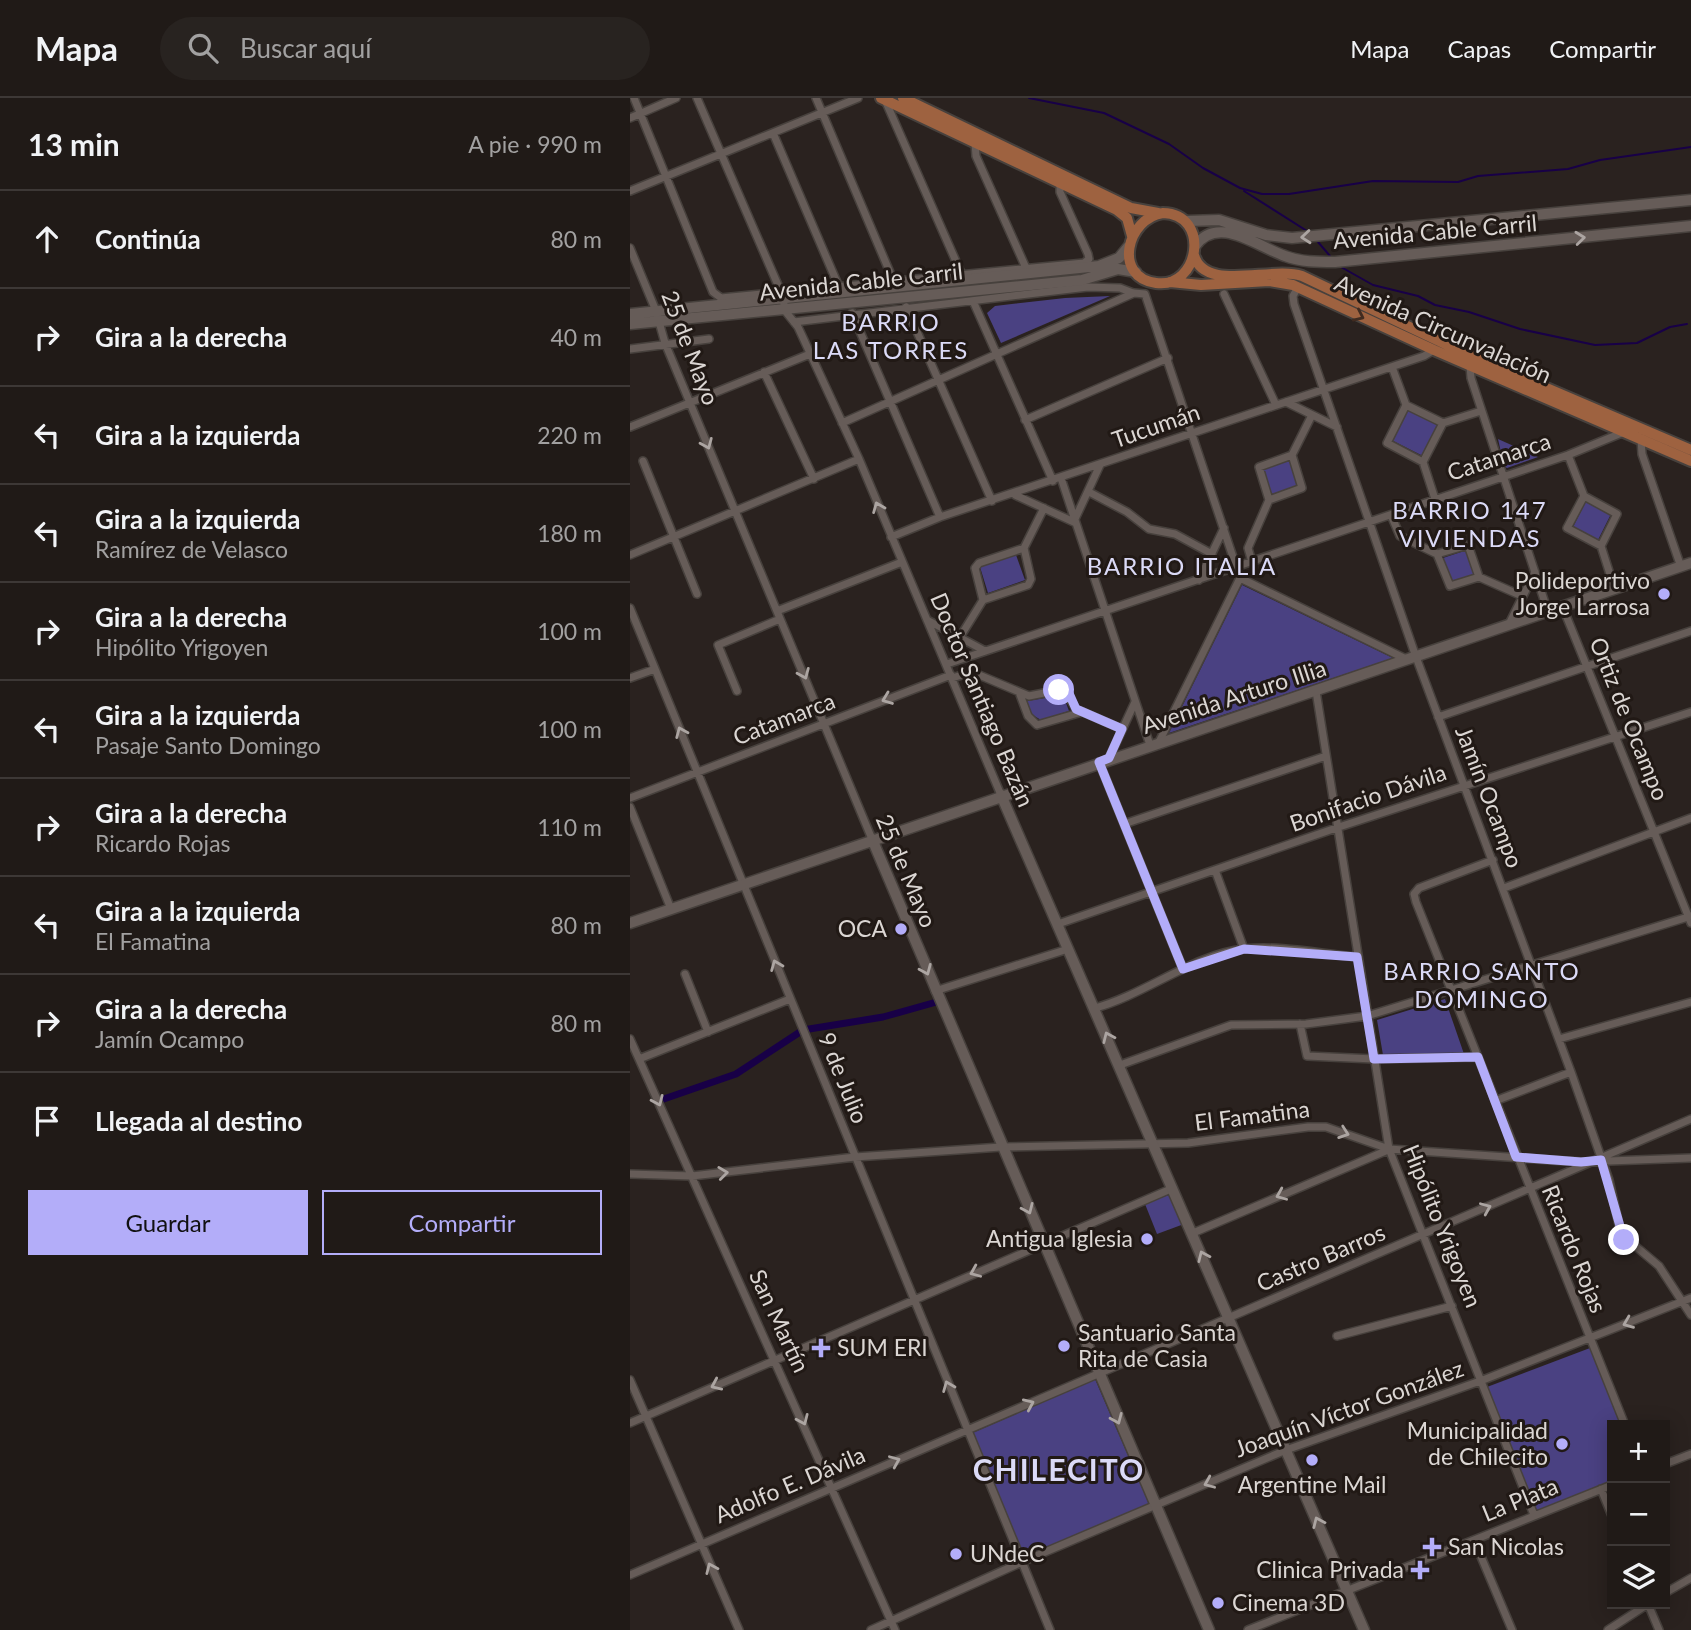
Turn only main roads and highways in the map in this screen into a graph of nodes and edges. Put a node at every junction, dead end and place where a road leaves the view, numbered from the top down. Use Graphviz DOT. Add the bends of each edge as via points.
graph roads {
  1 [pos="903,98"];
  2 [pos="883,99"];
  3 [pos="1691,200"];
  4 [pos="1158,214"];
  5 [pos="1188,221"];
  6 [pos="1691,226"];
  7 [pos="1130,241"];
  8 [pos="1194,251"];
  9 [pos="1136,272"];
  10 [pos="1170,282"];
  11 [pos="783,303"];
  12 [pos="630,314"];
  13 [pos="658,316"];
  14 [pos="630,324"];
  15 [pos="1691,450"];
  16 [pos="1691,461"];
  17 [pos="1686,565"];
  18 [pos="1001,795"];
  19 [pos="872,839"];
  20 [pos="630,923"];
  21 [pos="1209,1630"];
  22 [pos="1364,1630"];
  1 -- 4 [label="main road" via="1131,208"];
  2 -- 7 [label="main road" via="1122,213 1130,225"];
  3 -- 5 [label="main road, Avenida Cable Carril, one-way" via="1292,238 1219,220"];
  4 -- 5 [label="main road" via="1176,214"];
  4 -- 7 [label="main road" via="1144,220"];
  5 -- 8 [label="main road" via="1194,232"];
  8 -- 6 [label="main road, Avenida Cable Carril, one-way" via="1209,232 1217,231 1286,257 1335,262"];
  7 -- 9 [label="main road" via="1129,261"];
  7 -- 11 [label="main road, Avenida Cable Carril" via="1119,258 1099,266"];
  8 -- 10 [label="main road" via="1187,271"];
  8 -- 15 [label="main road, Avenida Circunvalación" via="1197,264 1209,275 1278,272 1302,276 1458,350"];
  9 -- 10 [label="main road" via="1151,282"];
  9 -- 11 [label="main road, Avenida Cable Carril" via="1118,269 1082,280"];
  10 -- 16 [label="main road, Avenida Circunvalación, one-way" via="1278,282 1298,287"];
  11 -- 13 [label="main road, Avenida Cable Carril"];
  12 -- 13 [label="main road, Avenida Cable Carril"];
  13 -- 14 [label="main road, Avenida Cable Carril"];
  17 -- 18 [label="main road, Avenida Arturo Illia"];
  18 -- 19 [label="main road, Avenida Arturo Illia"];
  22 -- 18 [label="main road, Doctor Santiago Bazán, one-way"];
  19 -- 20 [label="main road, Avenida Arturo Illia"];
  19 -- 21 [label="main road, 25 de Mayo, one-way"];
}
